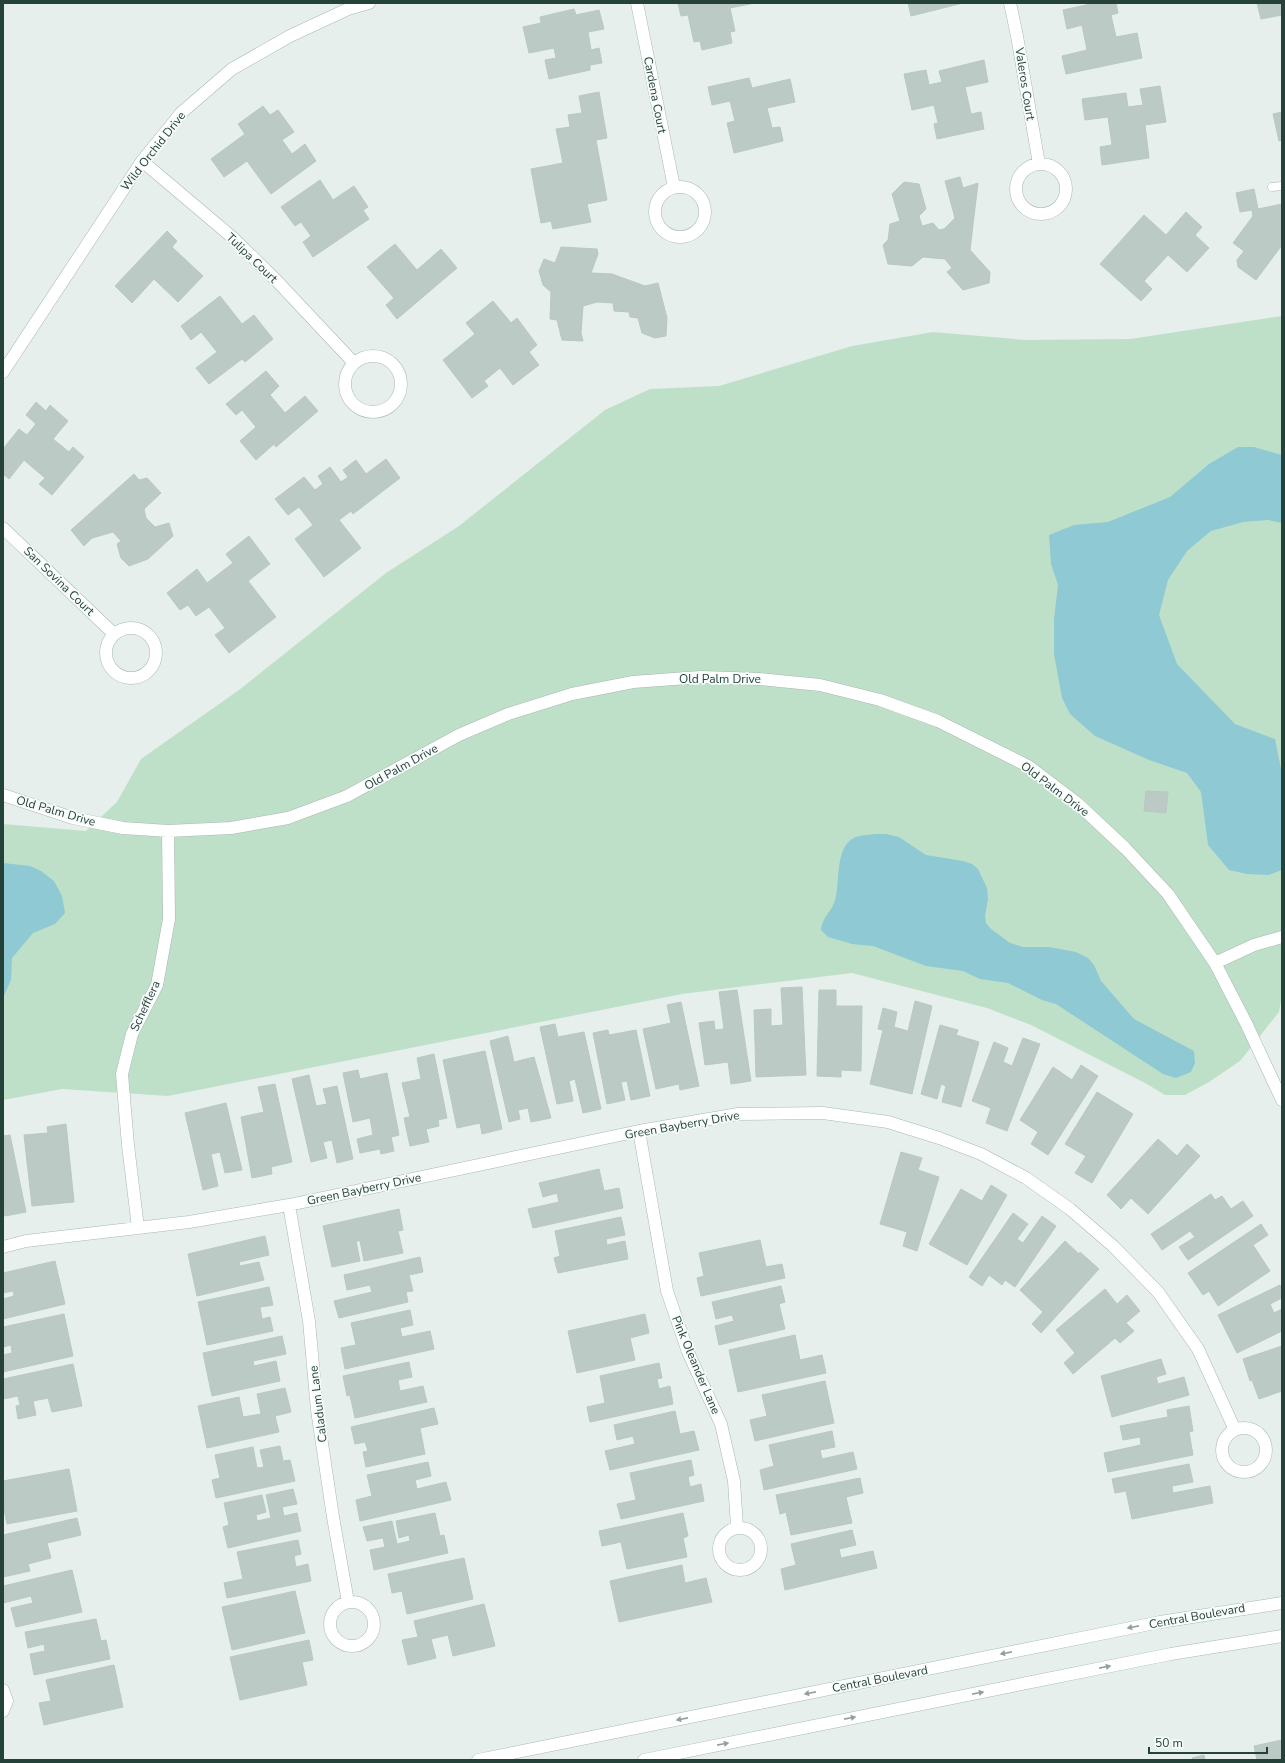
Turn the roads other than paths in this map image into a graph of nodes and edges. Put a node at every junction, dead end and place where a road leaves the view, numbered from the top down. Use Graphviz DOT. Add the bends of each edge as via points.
graph roads {
  1 [pos="369,3"];
  2 [pos="637,3"];
  3 [pos="1010,3"];
  4 [pos="142,161"];
  5 [pos="1039,164"];
  6 [pos="1282,186"];
  7 [pos="674,187"];
  8 [pos="1272,187"];
  9 [pos="354,363"];
  10 [pos="3,372"];
  11 [pos="3,528"];
  12 [pos="114,634"];
  13 [pos="3,795"];
  14 [pos="168,831"];
  15 [pos="1282,937"];
  16 [pos="1215,963"];
  17 [pos="1282,1100"];
  18 [pos="639,1132"];
  19 [pos="289,1205"];
  20 [pos="138,1228"];
  21 [pos="3,1247"];
  22 [pos="1235,1430"];
  23 [pos="737,1527"];
  24 [pos="348,1602"];
  25 [pos="1282,1603"];
  26 [pos="1282,1636"];
  27 [pos="3,1690"];
  28 [pos="3,1711"];
  29 [pos="478,1760"];
  30 [pos="644,1760"];
  1 -- 4 [label="street, Wild Orchid Drive" via="348,9 290,36 232,69 182,113"];
  2 -- 7 [label="street, Cardena Court"];
  3 -- 5 [label="street, Valeros Court"];
  4 -- 9 [label="street, Tulipa Court" via="237,242"];
  4 -- 10 [label="street, Wild Orchid Drive"];
  5 -- 5 [label="street" via="1022,174 1016,192 1026,209 1035,214 1044,214 1054,211 1061,205 1066,196 1066,186 1057,170"];
  6 -- 8 [label="lane"];
  7 -- 7 [label="street" via="658,198 655,217 666,233 676,237 686,236 695,232 701,225 705,216 704,206 693,190 684,186"];
  9 -- 9 [label="street" via="345,382 352,402 361,409 372,412 383,410 392,404 401,385 394,365 385,358 374,356 364,357"];
  11 -- 12 [label="street, San Sovina Court"];
  12 -- 12 [label="street" via="105,652 112,670 120,676 129,678 139,677 147,672 156,655 149,636 142,630 132,628 122,629"];
  13 -- 14 [label="street, Old Palm Drive" via="73,818 123,828"];
  14 -- 16 [label="street, Old Palm Drive" via="231,828 288,818 347,796 459,735 508,714 572,694 633,682 701,677 820,685 880,700 938,721 1028,766 1077,803 1125,848 1168,894"];
  14 -- 20 [label="street, Schefflera" via="169,919 157,985 132,1034 122,1074"];
  15 -- 16 [label="street" via="1254,945"];
  16 -- 17 [label="street, Old Palm Drive"];
  18 -- 19 [label="street, Green Bayberry Drive"];
  18 -- 22 [label="street, Green Bayberry Drive" via="738,1114 823,1113 888,1122 981,1154 1026,1178 1070,1209 1113,1246 1158,1292 1198,1349"];
  18 -- 23 [label="street, Pink Oleander Lane" via="667,1291 688,1352 721,1424 734,1481"];
  19 -- 20 [label="street, Green Bayberry Drive"];
  19 -- 24 [label="street, Caladum Lane" via="309,1321 317,1410"];
  20 -- 21 [label="street, Green Bayberry Drive" via="26,1241"];
  25 -- 29 [label="street, Central Boulevard, one-way" via="1160,1622"];
  30 -- 26 [label="street, one-way" via="1171,1654"];
  27 -- 28 [label="street" via="7,1701"];
}
